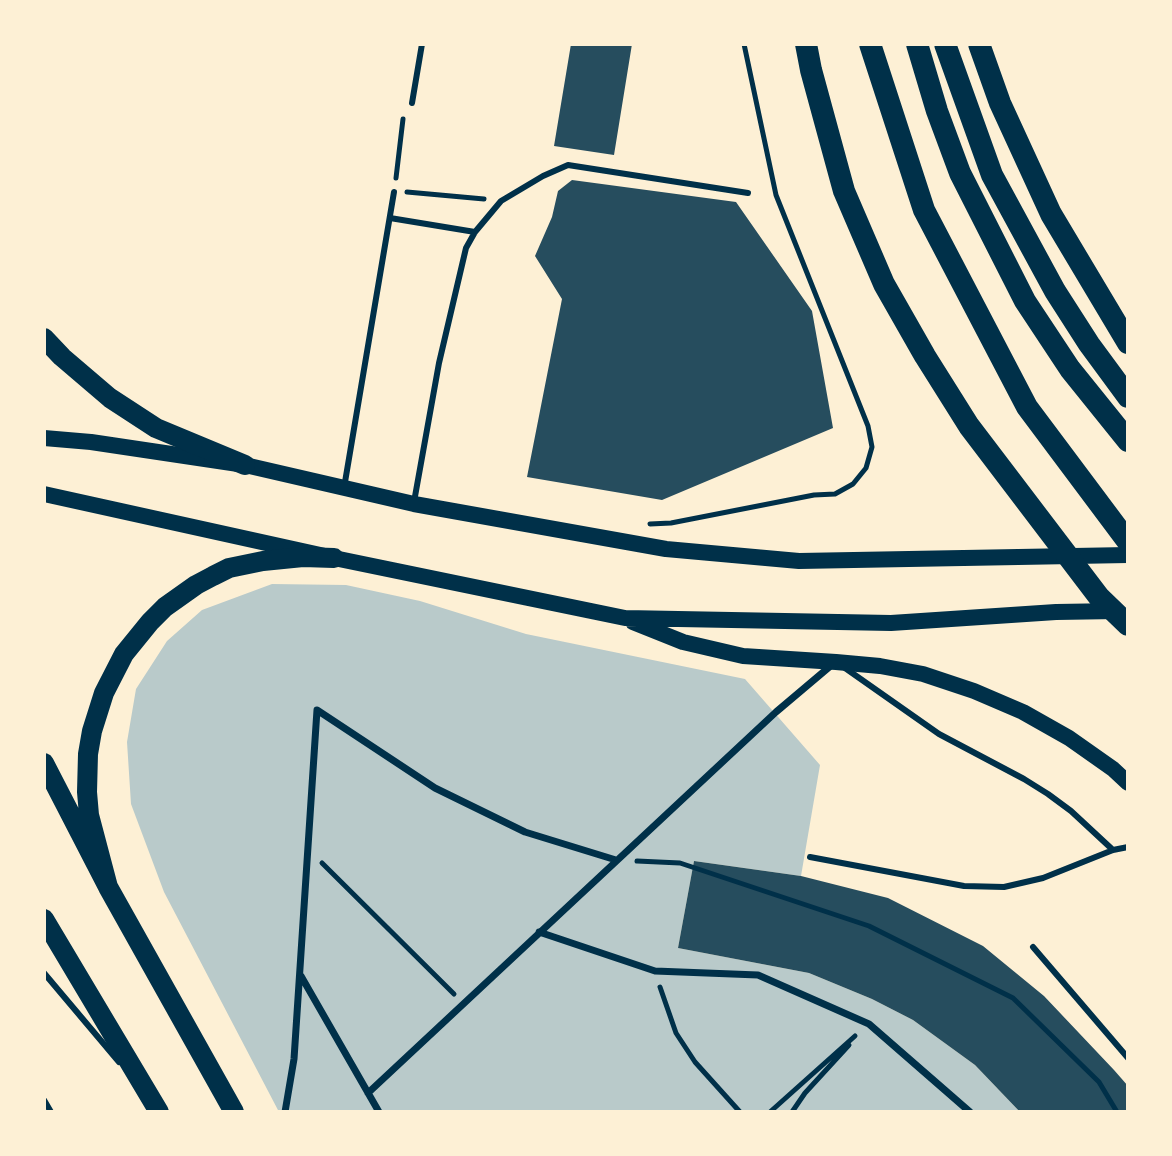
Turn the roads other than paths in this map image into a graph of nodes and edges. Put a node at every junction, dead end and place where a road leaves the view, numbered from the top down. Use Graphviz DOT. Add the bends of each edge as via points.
graph roads {
  1 [pos="422,44"];
  2 [pos="806,44"];
  3 [pos="870,44"];
  4 [pos="917,44"];
  5 [pos="945,44"];
  6 [pos="979,44"];
  7 [pos="412,103"];
  8 [pos="394,192"];
  9 [pos="748,193"];
  10 [pos="390,218"];
  11 [pos="475,232"];
  12 [pos="44,338"];
  13 [pos="1128,343"];
  14 [pos="1128,397"];
  15 [pos="44,438"];
  16 [pos="1128,441"];
  17 [pos="245,465"];
  18 [pos="344,488"];
  19 [pos="44,494"];
  20 [pos="414,504"];
  21 [pos="1128,542"];
  22 [pos="1128,555"];
  23 [pos="334,558"];
  24 [pos="1128,611"];
  25 [pos="625,618"];
  26 [pos="1128,625"];
  27 [pos="836,662"];
  28 [pos="44,763"];
  29 [pos="1128,783"];
  30 [pos="1128,847"];
  31 [pos="1113,850"];
  32 [pos="810,857"];
  33 [pos="616,860"];
  34 [pos="108,887"];
  35 [pos="44,919"];
  36 [pos="539,932"];
  37 [pos="1033,947"];
  38 [pos="44,973"];
  39 [pos="299,974"];
  40 [pos="1128,1058"];
  41 [pos="368,1093"];
  42 [pos="44,1100"];
  43 [pos="157,1109"];
  44 [pos="51,1112"];
  45 [pos="234,1112"];
  46 [pos="285,1112"];
  47 [pos="379,1112"];
  48 [pos="970,1112"];
  1 -- 7 [label="lane"];
  2 -- 26 [label="highway" via="844,191 884,284 969,426 1099,597"];
  3 -- 21 [label="highway" via="924,210 1027,407"];
  4 -- 16 [label="highway" via="960,173 1025,301 1070,369"];
  5 -- 14 [label="highway" via="992,175 1055,291"];
  6 -- 13 [label="highway" via="1051,214"];
  8 -- 10 [label="lane"];
  9 -- 11 [label="lane" via="568,165 501,201"];
  10 -- 11 [label="lane"];
  10 -- 18 [label="lane"];
  11 -- 20 [label="lane" via="466,248 443,349"];
  12 -- 17 [label="main road" via="110,398 156,428"];
  15 -- 17 [label="main road"];
  17 -- 18 [label="main road"];
  18 -- 20 [label="main road"];
  19 -- 23 [label="main road"];
  20 -- 22 [label="main road" via="666,549 784,559"];
  23 -- 25 [label="main road"];
  23 -- 34 [label="main road" via="263,561 221,572 165,607 124,654 104,693 88,754 89,815"];
  24 -- 25 [label="main road" via="891,623"];
  25 -- 27 [label="main road" via="683,642 743,656"];
  27 -- 29 [label="main road" via="923,674 974,691 1069,738"];
  27 -- 31 [label="lane" via="939,734 1048,794"];
  27 -- 33 [label="street"];
  28 -- 34 [label="main road"];
  30 -- 31 [label="lane"];
  31 -- 32 [label="lane" via="1043,878 984,888"];
  33 -- 36 [label="street"];
  33 -- 39 [label="street" via="525,832 435,788 317,710"];
  34 -- 45 [label="main road"];
  35 -- 43 [label="main road"];
  36 -- 41 [label="street"];
  36 -- 48 [label="street" via="655,971 758,975 869,1024"];
  37 -- 40 [label="lane"];
  38 -- 43 [label="lane"];
  39 -- 41 [label="street"];
  39 -- 46 [label="street"];
  41 -- 47 [label="street"];
  42 -- 44 [label="lane"];
}
